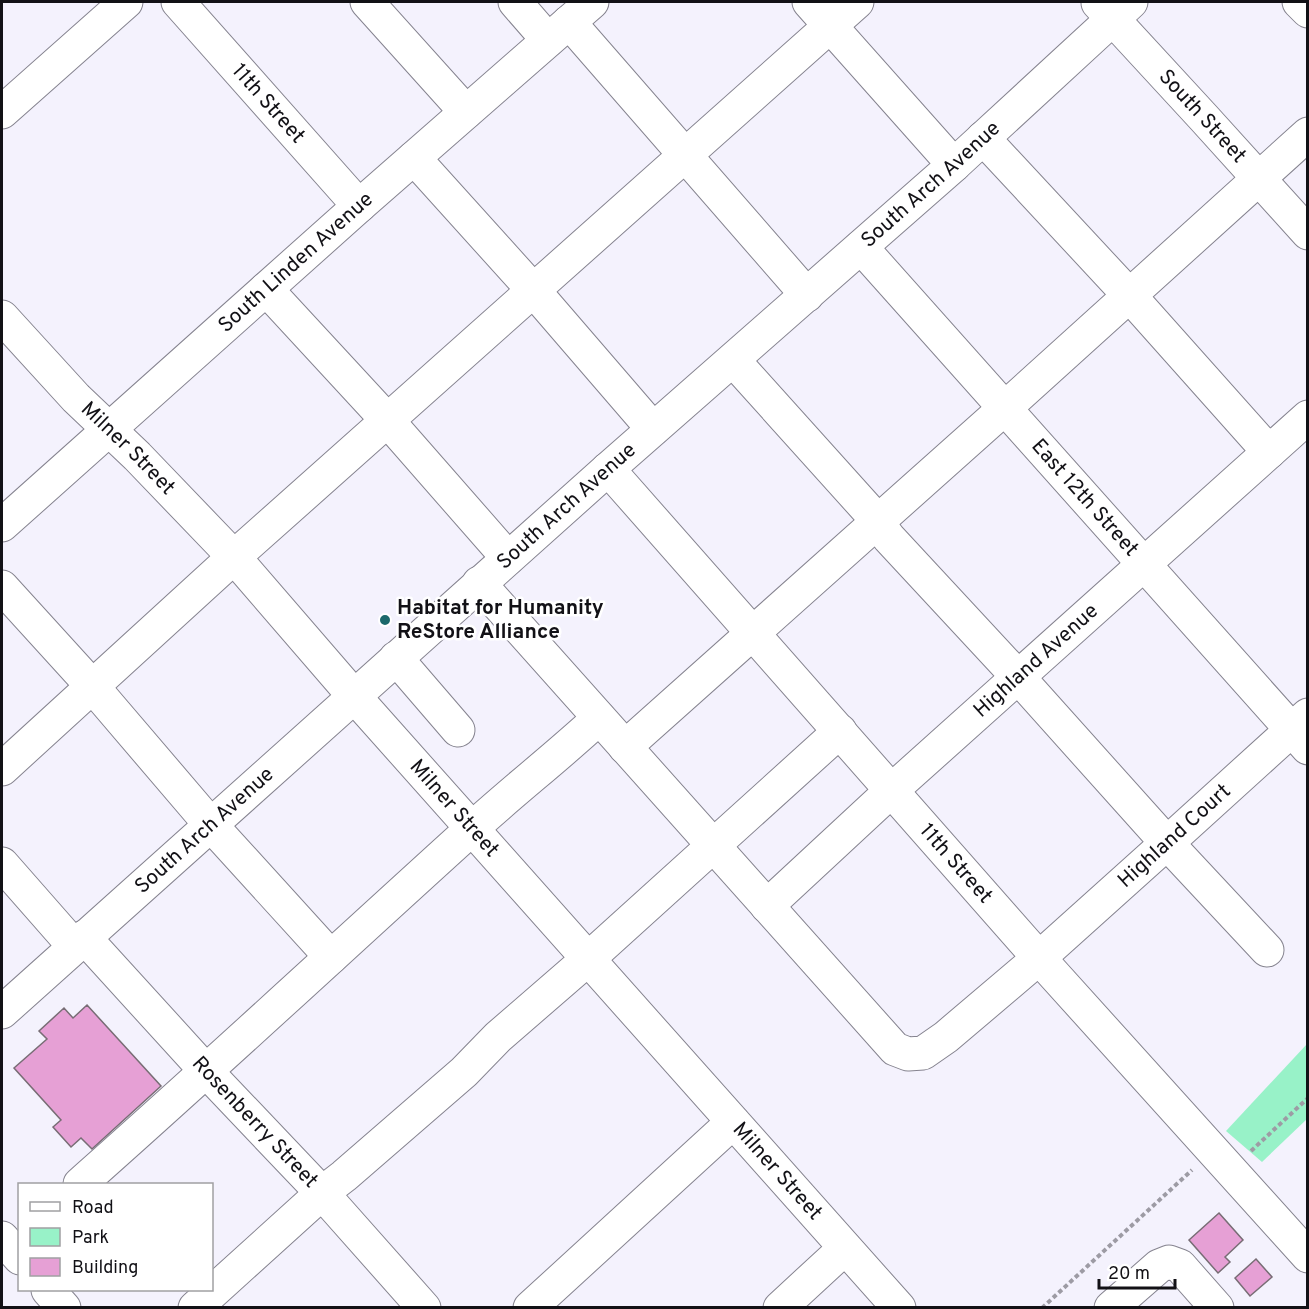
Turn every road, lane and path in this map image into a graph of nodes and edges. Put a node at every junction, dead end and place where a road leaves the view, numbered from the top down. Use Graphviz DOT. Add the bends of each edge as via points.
graph roads {
  1 [pos="126,2"];
  2 [pos="367,2"];
  3 [pos="515,2"];
  4 [pos="809,2"];
  5 [pos="857,2"];
  6 [pos="1299,2"];
  7 [pos="183,3"];
  8 [pos="1113,7"];
  9 [pos="1308,11"];
  10 [pos="570,21"];
  11 [pos="830,25"];
  12 [pos="2,112"];
  13 [pos="466,112"];
  14 [pos="1308,134"];
  15 [pos="983,138"];
  16 [pos="685,155"];
  17 [pos="414,158"];
  18 [pos="954,165"];
  19 [pos="1258,178"];
  20 [pos="360,206"];
  21 [pos="1308,232"];
  22 [pos="861,247"];
  23 [pos="266,289"];
  24 [pos="534,291"];
  25 [pos="807,295"];
  26 [pos="1129,295"];
  27 [pos="2,317"];
  28 [pos="733,360"];
  29 [pos="1005,408"];
  30 [pos="1308,417"];
  31 [pos="388,421"];
  32 [pos="109,429"];
  33 [pos="653,429"];
  34 [pos="1269,452"];
  35 [pos="608,469"];
  36 [pos="877,523"];
  37 [pos="2,525"];
  38 [pos="234,557"];
  39 [pos="508,558"];
  40 [pos="1144,564"];
  41 [pos="479,584"];
  42 [pos="2,587"];
  43 [pos="752,633"];
  44 [pos="396,658"];
  45 [pos="1018,678"];
  46 [pos="93,687"];
  47 [pos="354,696"];
  48 [pos="599,718"];
  49 [pos="458,730"];
  50 [pos="840,731"];
  51 [pos="1302,731"];
  52 [pos="625,747"];
  53 [pos="2,769"];
  54 [pos="892,790"];
  55 [pos="210,824"];
  56 [pos="472,828"];
  57 [pos="1167,843"];
  58 [pos="713,846"];
  59 [pos="2,864"];
  60 [pos="767,906"];
  61 [pos="79,942"];
  62 [pos="1267,950"];
  63 [pos="331,957"];
  64 [pos="1040,958"];
  65 [pos="588,959"];
  66 [pos="2,1012"];
  67 [pos="206,1071"];
  68 [pos="1308,1098"];
  69 [pos="733,1122"];
  70 [pos="1222,1161"];
  71 [pos="82,1183"];
  72 [pos="322,1193"];
  73 [pos="845,1248"];
  74 [pos="1308,1256"];
  75 [pos="49,1291"];
  76 [pos="1125,1303"];
  77 [pos="64,1308"];
  78 [pos="195,1308"];
  79 [pos="424,1308"];
  80 [pos="530,1308"];
  81 [pos="780,1308"];
  82 [pos="899,1308"];
  83 [pos="1042,1308"];
  84 [pos="1217,1308"];
  1 -- 12 [label="street"];
  2 -- 13 [label="street"];
  3 -- 10 [label="street"];
  4 -- 11 [label="street"];
  5 -- 11 [label="street"];
  6 -- 9 [label="street"];
  7 -- 20 [label="street, 11th Street"];
  8 -- 15 [label="street, South Arch Avenue"];
  8 -- 19 [label="street, South Street"];
  10 -- 13 [label="street, South Linden Avenue"];
  10 -- 16 [label="street"];
  11 -- 16 [label="street"];
  11 -- 18 [label="street"];
  13 -- 17 [label="street, South Linden Avenue"];
  14 -- 19 [label="street"];
  15 -- 18 [label="street, South Arch Avenue"];
  15 -- 26 [label="street"];
  16 -- 24 [label="street"];
  16 -- 25 [label="street"];
  17 -- 20 [label="street, South Linden Avenue"];
  17 -- 24 [label="street"];
  18 -- 22 [label="street, South Arch Avenue"];
  19 -- 21 [label="street, South Street"];
  19 -- 26 [label="street"];
  20 -- 23 [label="street, South Linden Avenue"];
  22 -- 25 [label="street, South Arch Avenue"];
  22 -- 29 [label="street, East 12th Street"];
  23 -- 31 [label="street"];
  23 -- 32 [label="street, South Linden Avenue"];
  24 -- 31 [label="street"];
  24 -- 33 [label="street"];
  25 -- 28 [label="street, South Arch Avenue"];
  26 -- 29 [label="street"];
  26 -- 34 [label="street"];
  27 -- 32 [label="street, Milner Street"];
  28 -- 33 [label="street, South Arch Avenue"];
  28 -- 36 [label="street"];
  29 -- 36 [label="street"];
  29 -- 40 [label="street, East 12th Street"];
  30 -- 34 [label="street, Highland Avenue"];
  31 -- 38 [label="street"];
  31 -- 39 [label="street"];
  32 -- 37 [label="street, South Linden Avenue"];
  32 -- 38 [label="street, Milner Street"];
  33 -- 35 [label="street, South Arch Avenue"];
  34 -- 40 [label="street, Highland Avenue"];
  35 -- 39 [label="street, South Arch Avenue"];
  35 -- 43 [label="street, 11th Street"];
  36 -- 43 [label="street"];
  36 -- 45 [label="street"];
  38 -- 46 [label="street"];
  38 -- 47 [label="street, Milner Street"];
  39 -- 41 [label="street, South Arch Avenue"];
  40 -- 45 [label="street, Highland Avenue"];
  40 -- 51 [label="street, East 12th Street"];
  41 -- 44 [label="street, South Arch Avenue"];
  41 -- 48 [label="street, Highland Court"];
  42 -- 46 [label="street"];
  43 -- 50 [label="street, 11th Street"];
  43 -- 52 [label="street"];
  44 -- 47 [label="street, South Arch Avenue"];
  44 -- 49 [label="street"];
  45 -- 54 [label="street, Highland Avenue"];
  45 -- 57 [label="street"];
  46 -- 53 [label="street"];
  46 -- 55 [label="street"];
  47 -- 55 [label="street, South Arch Avenue"];
  47 -- 56 [label="street, Milner Street"];
  48 -- 52 [label="street, Highland Court"];
  48 -- 56 [label="street"];
  50 -- 54 [label="street, 11th Street"];
  50 -- 58 [label="street"];
  51 -- 57 [label="street, Highland Court"];
  52 -- 58 [label="street, Highland Court"];
  54 -- 60 [label="street, Highland Avenue"];
  54 -- 64 [label="street, 11th Street"];
  55 -- 61 [label="street, South Arch Avenue"];
  55 -- 63 [label="street"];
  56 -- 63 [label="street"];
  56 -- 65 [label="street, Milner Street"];
  57 -- 62 [label="street"];
  57 -- 64 [label="street, Highland Court"];
  58 -- 60 [label="street, Highland Court"];
  58 -- 65 [label="street"];
  59 -- 61 [label="street, Rosenberry Street"];
  60 -- 64 [label="street, Highland Court" via="895,1049 908,1054 923,1053 946,1037"];
  61 -- 66 [label="street, South Arch Avenue"];
  61 -- 67 [label="street, Rosenberry Street"];
  63 -- 67 [label="street"];
  64 -- 70 [label="street, 11th Street"];
  65 -- 69 [label="street, Milner Street"];
  65 -- 72 [label="street"];
  67 -- 71 [label="street"];
  67 -- 72 [label="street, Rosenberry Street"];
  68 -- 70 [label="path"];
  69 -- 73 [label="street, Milner Street"];
  69 -- 80 [label="street"];
  70 -- 74 [label="street, 11th Street"];
  70 -- 83 [label="path"];
  72 -- 78 [label="street"];
  72 -- 79 [label="street, Rosenberry Street"];
  73 -- 81 [label="street"];
  73 -- 82 [label="street, Milner Street"];
  75 -- 77 [label="street"];
  76 -- 84 [label="street" via="1159,1266 1169,1262 1180,1266"];
}
